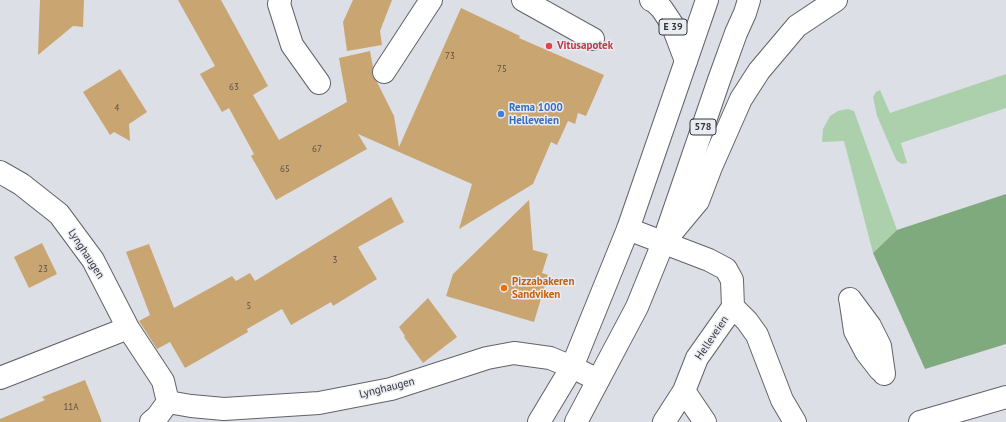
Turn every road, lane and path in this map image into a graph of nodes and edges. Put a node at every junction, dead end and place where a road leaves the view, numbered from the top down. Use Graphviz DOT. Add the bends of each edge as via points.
graph roads {
  1 [pos="280,0"];
  2 [pos="432,0"];
  3 [pos="523,0"];
  4 [pos="651,0"];
  5 [pos="707,0"];
  6 [pos="749,0"];
  7 [pos="836,0"];
  8 [pos="593,39"];
  9 [pos="686,61"];
  10 [pos="384,72"];
  11 [pos="319,83"];
  12 [pos="0,172"];
  13 [pos="628,229"];
  14 [pos="664,243"];
  15 [pos="733,307"];
  16 [pos="128,328"];
  17 [pos="572,367"];
  18 [pos="0,378"];
  19 [pos="598,380"];
  20 [pos="684,391"];
  21 [pos="1006,397"];
  22 [pos="168,402"];
  23 [pos="151,422"];
  24 [pos="539,422"];
  25 [pos="576,422"];
  26 [pos="664,422"];
  27 [pos="705,422"];
  28 [pos="795,422"];
  29 [pos="920,422"];
  1 -- 11 [label="main road" via="292,45"];
  2 -- 10 [label="main road"];
  3 -- 8 [label="main road"];
  4 -- 9 [label="main road, E 39" via="662,9 672,24"];
  5 -- 9 [label="main road"];
  6 -- 14 [label="main road, 578"];
  7 -- 14 [label="main road" via="797,26 759,71 741,99 698,201"];
  9 -- 13 [label="main road"];
  12 -- 16 [label="main road, Lynghaugen" via="21,184 59,214 93,260"];
  13 -- 14 [label="main road"];
  13 -- 17 [label="main road"];
  14 -- 15 [label="main road" via="726,269 732,280"];
  14 -- 19 [label="main road, 578" via="637,307"];
  15 -- 20 [label="main road, Helleveien" via="697,358"];
  15 -- 28 [label="main road, Helleveien" via="757,335 782,400"];
  16 -- 18 [label="main road"];
  16 -- 22 [label="main road, Lynghaugen" via="163,381"];
  17 -- 19 [label="main road, Lynghaugen"];
  17 -- 22 [label="main road, Lynghaugen" via="550,358 514,353 487,358 391,389 319,403 224,409"];
  17 -- 24 [label="main road"];
  19 -- 25 [label="main road, 578"];
  20 -- 26 [label="main road, Helleveien"];
  20 -- 27 [label="main road"];
  21 -- 29 [label="main road"];
  22 -- 23 [label="main road"];
}
